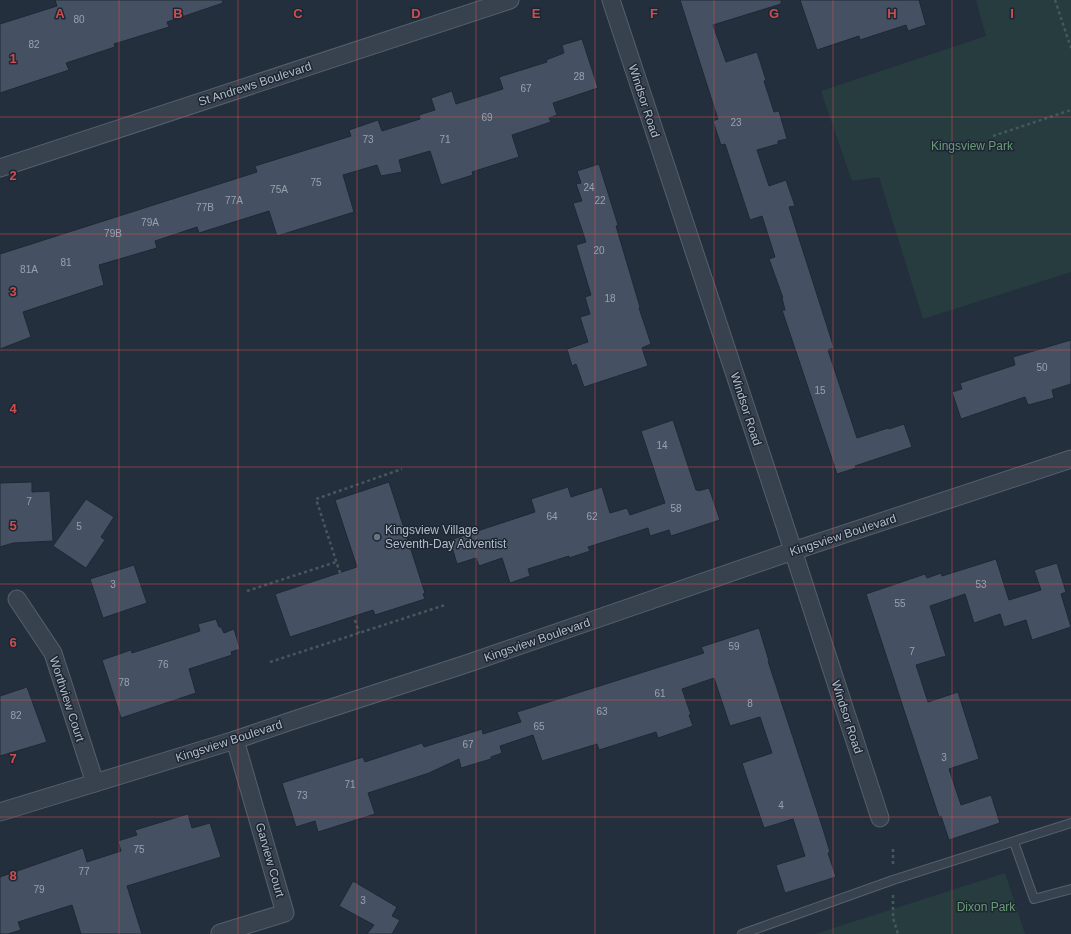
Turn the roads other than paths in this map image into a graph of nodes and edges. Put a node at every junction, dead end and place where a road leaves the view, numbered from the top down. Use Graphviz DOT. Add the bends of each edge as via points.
graph roads {
  1 [pos="510,0"];
  2 [pos="611,0"];
  3 [pos="0,168"];
  4 [pos="1071,459"];
  5 [pos="793,551"];
  6 [pos="17,599"];
  7 [pos="235,740"];
  8 [pos="95,783"];
  9 [pos="0,812"];
  10 [pos="880,818"];
  11 [pos="1071,823"];
  12 [pos="1014,842"];
  13 [pos="1071,889"];
  14 [pos="220,933"];
  15 [pos="742,934"];
  1 -- 3 [label="street, St Andrews Boulevard"];
  2 -- 5 [label="street, Windsor Road"];
  4 -- 5 [label="street, Kingsview Boulevard"];
  5 -- 7 [label="street, Kingsview Boulevard" via="466,664"];
  5 -- 10 [label="street, Windsor Road"];
  6 -- 8 [label="street, Worthview Court" via="53,653"];
  7 -- 8 [label="street, Kingsview Boulevard"];
  7 -- 14 [label="street, Garview Court" via="285,913"];
  8 -- 9 [label="street, Kingsview Boulevard"];
  11 -- 12 [label="lane"];
  12 -- 13 [label="lane" via="1034,899"];
  12 -- 15 [label="lane" via="893,880"];
}
